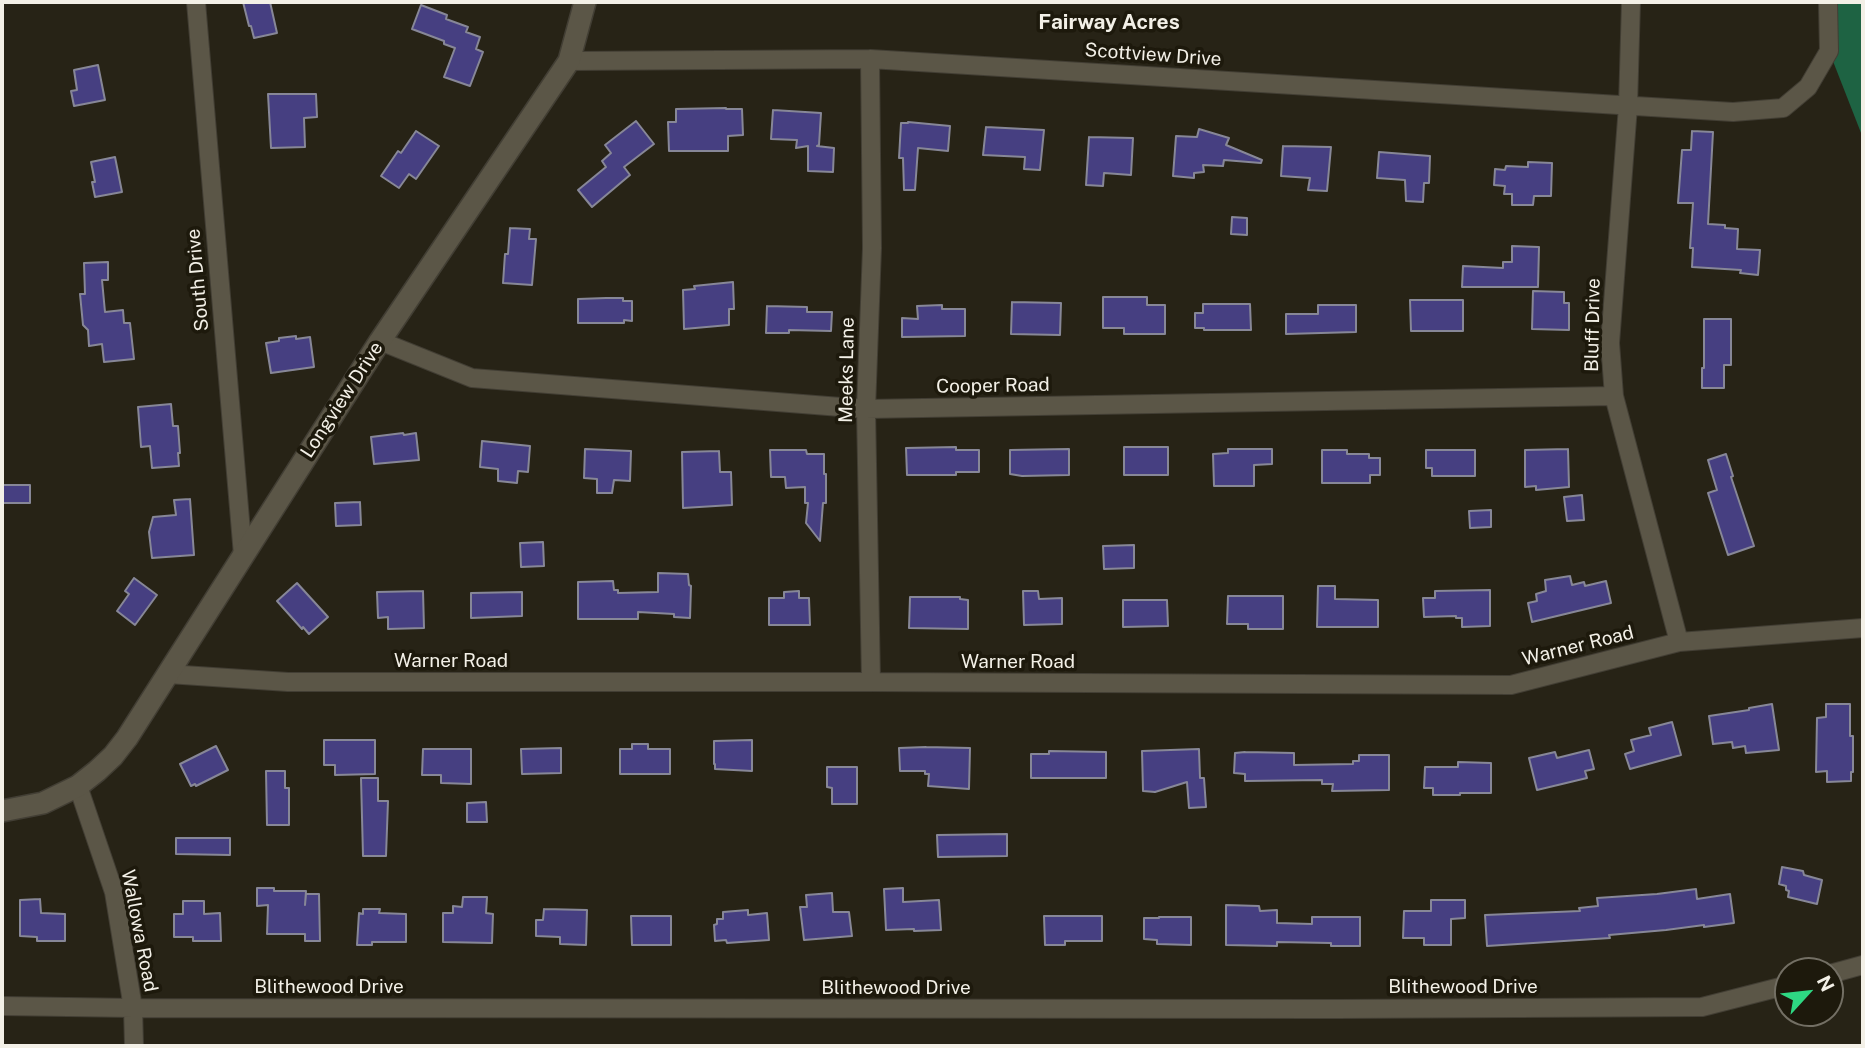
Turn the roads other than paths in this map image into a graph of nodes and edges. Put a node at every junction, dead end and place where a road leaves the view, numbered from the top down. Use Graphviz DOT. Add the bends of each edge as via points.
graph roads {
  1 [pos="196,2"];
  2 [pos="585,2"];
  3 [pos="1631,2"];
  4 [pos="1828,2"];
  5 [pos="870,59"];
  6 [pos="569,61"];
  7 [pos="1628,106"];
  8 [pos="380,341"];
  9 [pos="1614,396"];
  10 [pos="866,409"];
  11 [pos="243,555"];
  12 [pos="1863,628"];
  13 [pos="1679,642"];
  14 [pos="168,674"];
  15 [pos="871,682"];
  16 [pos="78,786"];
  17 [pos="2,811"];
  18 [pos="1863,965"];
  19 [pos="1844,970"];
  20 [pos="1774,989"];
  21 [pos="2,1006"];
  22 [pos="133,1009"];
  23 [pos="134,1046"];
  1 -- 11 [label="street, South Drive"];
  2 -- 6 [label="street, Longview Drive"];
  3 -- 7 [label="street, Bluff Drive"];
  4 -- 7 [label="street, Scottview Drive" via="1829,51 1808,87 1783,108 1733,112"];
  5 -- 6 [label="street, Scottview Drive"];
  5 -- 7 [label="street, Scottview Drive"];
  5 -- 10 [label="street, Meeks Lane" via="872,248"];
  6 -- 8 [label="street, Longview Drive"];
  7 -- 9 [label="street, Bluff Drive" via="1610,344"];
  8 -- 10 [label="street, Cooper Road" via="472,378"];
  8 -- 11 [label="street, Longview Drive"];
  9 -- 10 [label="street, Cooper Road"];
  9 -- 13 [label="street, Bluff Drive"];
  10 -- 15 [label="street, Meeks Lane"];
  11 -- 14 [label="street, Longview Drive"];
  12 -- 13 [label="street, Warner Road"];
  13 -- 15 [label="street, Warner Road" via="1511,685"];
  14 -- 15 [label="street, Warner Road" via="288,682"];
  14 -- 16 [label="street, Longview Drive" via="113,756"];
  16 -- 17 [label="street, Longview Drive" via="43,803"];
  16 -- 22 [label="street, Wallowa Road" via="114,892"];
  18 -- 19 [label="street"];
  20 -- 22 [label="street, Blithewood Drive" via="1702,1007"];
  21 -- 22 [label="street, Blithewood Drive"];
  22 -- 23 [label="street, Wallowa Road"];
}
